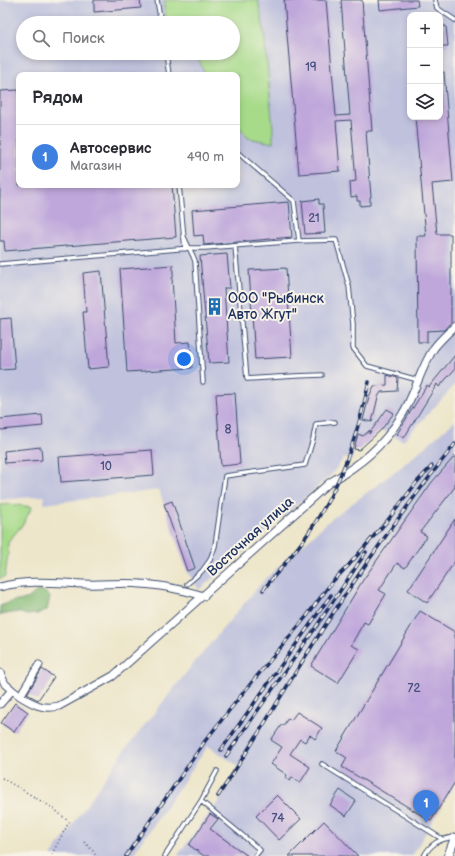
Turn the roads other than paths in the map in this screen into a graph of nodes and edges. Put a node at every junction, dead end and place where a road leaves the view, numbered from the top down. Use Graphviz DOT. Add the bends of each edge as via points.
graph roads {
  1 [pos="157,0"];
  2 [pos="435,0"];
  3 [pos="160,16"];
  4 [pos="455,20"];
  5 [pos="167,60"];
  6 [pos="169,72"];
  7 [pos="240,155"];
  8 [pos="179,188"];
  9 [pos="184,235"];
  10 [pos="299,241"];
  11 [pos="235,246"];
  12 [pos="185,248"];
  13 [pos="190,248"];
  14 [pos="0,264"];
  15 [pos="455,326"];
  16 [pos="322,375"];
  17 [pos="418,380"];
  18 [pos="203,382"];
  19 [pos="335,422"];
  20 [pos="188,584"];
  21 [pos="0,587"];
  22 [pos="204,596"];
  23 [pos="39,665"];
  24 [pos="0,673"];
  25 [pos="12,690"];
  26 [pos="20,696"];
  27 [pos="0,704"];
  28 [pos="322,764"];
  29 [pos="217,771"];
  30 [pos="201,801"];
  31 [pos="455,837"];
  32 [pos="442,839"];
  33 [pos="165,856"];
  34 [pos="255,856"];
  35 [pos="424,856"];
  36 [pos="448,856"];
  1 -- 3 [label="lane"];
  2 -- 4 [label="lane" via="437,8"];
  5 -- 6 [label="lane"];
  7 -- 10 [label="lane" via="294,201"];
  8 -- 9 [label="lane"];
  9 -- 12 [label="lane"];
  9 -- 13 [label="lane"];
  10 -- 11 [label="lane"];
  10 -- 17 [label="lane" via="336,240 349,286 353,324 352,348 367,366"];
  11 -- 13 [label="lane"];
  11 -- 16 [label="lane" via="247,379"];
  12 -- 13 [label="lane"];
  12 -- 14 [label="lane"];
  13 -- 18 [label="lane" via="195,261"];
  15 -- 17 [label="street, Восточная улица" via="434,348"];
  17 -- 22 [label="street, Восточная улица" via="402,414 375,450 329,483"];
  19 -- 20 [label="lane" via="316,424 305,465 225,476 215,546 210,560"];
  21 -- 22 [label="street" via="22,582 141,584 184,590"];
  22 -- 26 [label="street, Восточная улица" via="113,676 59,706 43,708"];
  23 -- 26 [label="street"];
  24 -- 25 [label="street, Восточная улица" via="5,684"];
  25 -- 26 [label="street, Восточная улица"];
  25 -- 27 [label="street"];
  28 -- 32 [label="lane"];
  29 -- 30 [label="lane"];
  30 -- 33 [label="lane"];
  30 -- 34 [label="lane" via="260,850"];
  31 -- 32 [label="lane"];
  31 -- 36 [label="street"];
  32 -- 35 [label="lane" via="434,843"];
}
